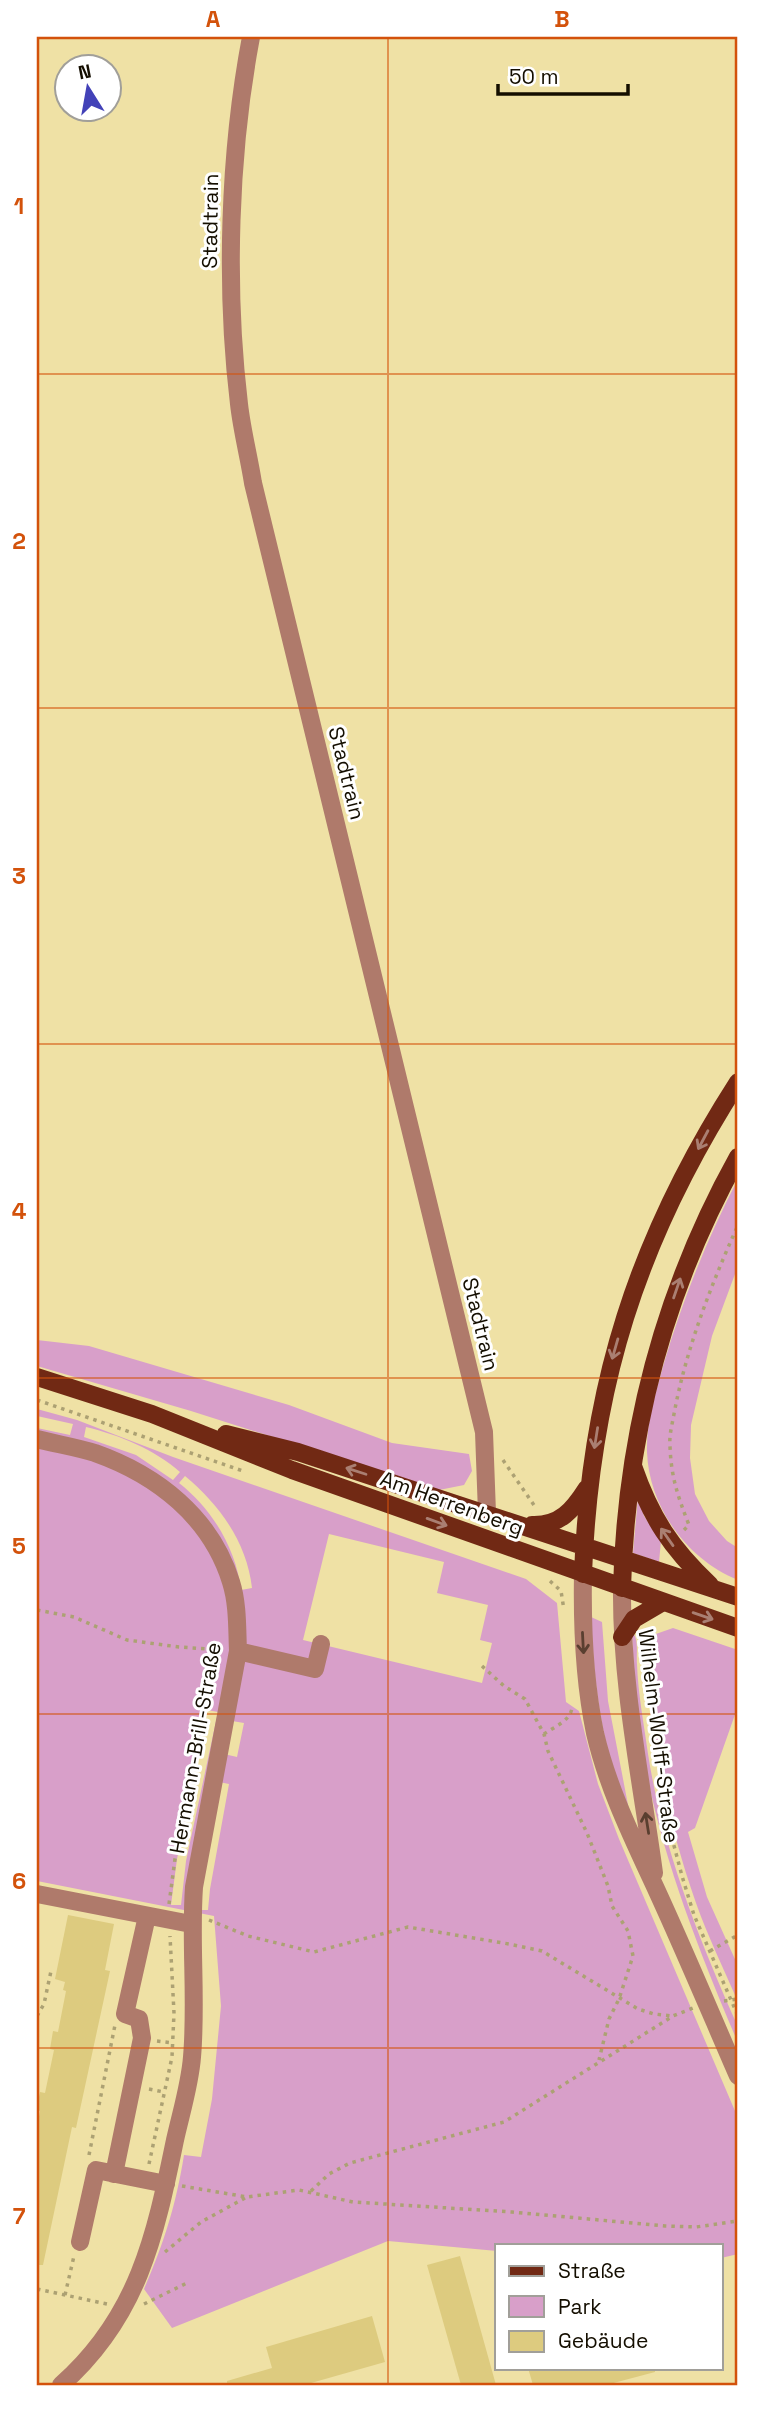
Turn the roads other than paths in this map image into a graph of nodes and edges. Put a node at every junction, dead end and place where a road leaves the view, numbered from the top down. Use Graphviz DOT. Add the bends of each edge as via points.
graph roads {
  1 [pos="251,37"];
  2 [pos="738,1082"];
  3 [pos="738,1157"];
  4 [pos="37,1377"];
  5 [pos="152,1414"];
  6 [pos="37,1439"];
  7 [pos="632,1462"];
  8 [pos="589,1486"];
  9 [pos="487,1513"];
  10 [pos="520,1524"];
  11 [pos="584,1544"];
  12 [pos="622,1558"];
  13 [pos="583,1574"];
  14 [pos="622,1588"];
  15 [pos="712,1588"];
  16 [pos="738,1597"];
  17 [pos="663,1602"];
  18 [pos="738,1629"];
  19 [pos="622,1637"];
  20 [pos="321,1644"];
  21 [pos="238,1651"];
  22 [pos="657,1891"];
  23 [pos="37,1894"];
  24 [pos="147,1916"];
  25 [pos="191,1919"];
  26 [pos="738,2076"];
  27 [pos="114,2174"];
  28 [pos="166,2184"];
  29 [pos="80,2242"];
  30 [pos="61,2385"];
  1 -- 9 [label="street, Stadtrain" via="234,157 233,312 239,405 253,484 484,1432"];
  2 -- 8 [label="main road, one-way" via="671,1199 628,1304 604,1391"];
  7 -- 3 [label="main road, one-way" via="652,1366 684,1269"];
  4 -- 5 [label="main road, Am Herrenberg"];
  9 -- 5 [label="main road, Am Herrenberg, one-way" via="298,1452"];
  5 -- 13 [label="main road, Am Herrenberg, one-way" via="292,1470"];
  6 -- 21 [label="street, Hermann-Brill-Straße" via="93,1453 141,1473 189,1510 219,1551 232,1583"];
  7 -- 12 [label="main road"];
  15 -- 7 [label="main road, one-way" via="671,1545"];
  8 -- 10 [label="main road" via="560,1519"];
  8 -- 11 [label="main road"];
  9 -- 10 [label="main road, Am Herrenberg"];
  10 -- 11 [label="main road, Am Herrenberg"];
  11 -- 12 [label="main road, Am Herrenberg"];
  11 -- 13 [label="main road"];
  12 -- 14 [label="main road"];
  12 -- 15 [label="main road, Am Herrenberg"];
  13 -- 14 [label="main road, Am Herrenberg"];
  13 -- 22 [label="street, Wilhelm-Wolff-Straße, one-way" via="583,1643 596,1734 625,1826"];
  14 -- 17 [label="main road, Am Herrenberg"];
  14 -- 19 [label="street, Wilhelm-Wolff-Straße"];
  15 -- 16 [label="main road"];
  17 -- 18 [label="main road, Am Herrenberg, one-way"];
  17 -- 19 [label="main road" via="634,1619"];
  22 -- 19 [label="street, Wilhelm-Wolff-Straße, one-way"];
  20 -- 21 [label="street" via="315,1669"];
  21 -- 25 [label="street, Hermann-Brill-Straße"];
  22 -- 26 [label="street, Wilhelm-Wolff-Straße"];
  23 -- 24 [label="street"];
  24 -- 25 [label="street"];
  24 -- 27 [label="street" via="125,2014 139,2019 142,2038"];
  25 -- 28 [label="street, Hermann-Brill-Straße" via="192,2059"];
  27 -- 28 [label="street"];
  27 -- 29 [label="street" via="96,2170"];
  28 -- 30 [label="street, Hermann-Brill-Straße" via="145,2263 124,2308 108,2336"];
}
